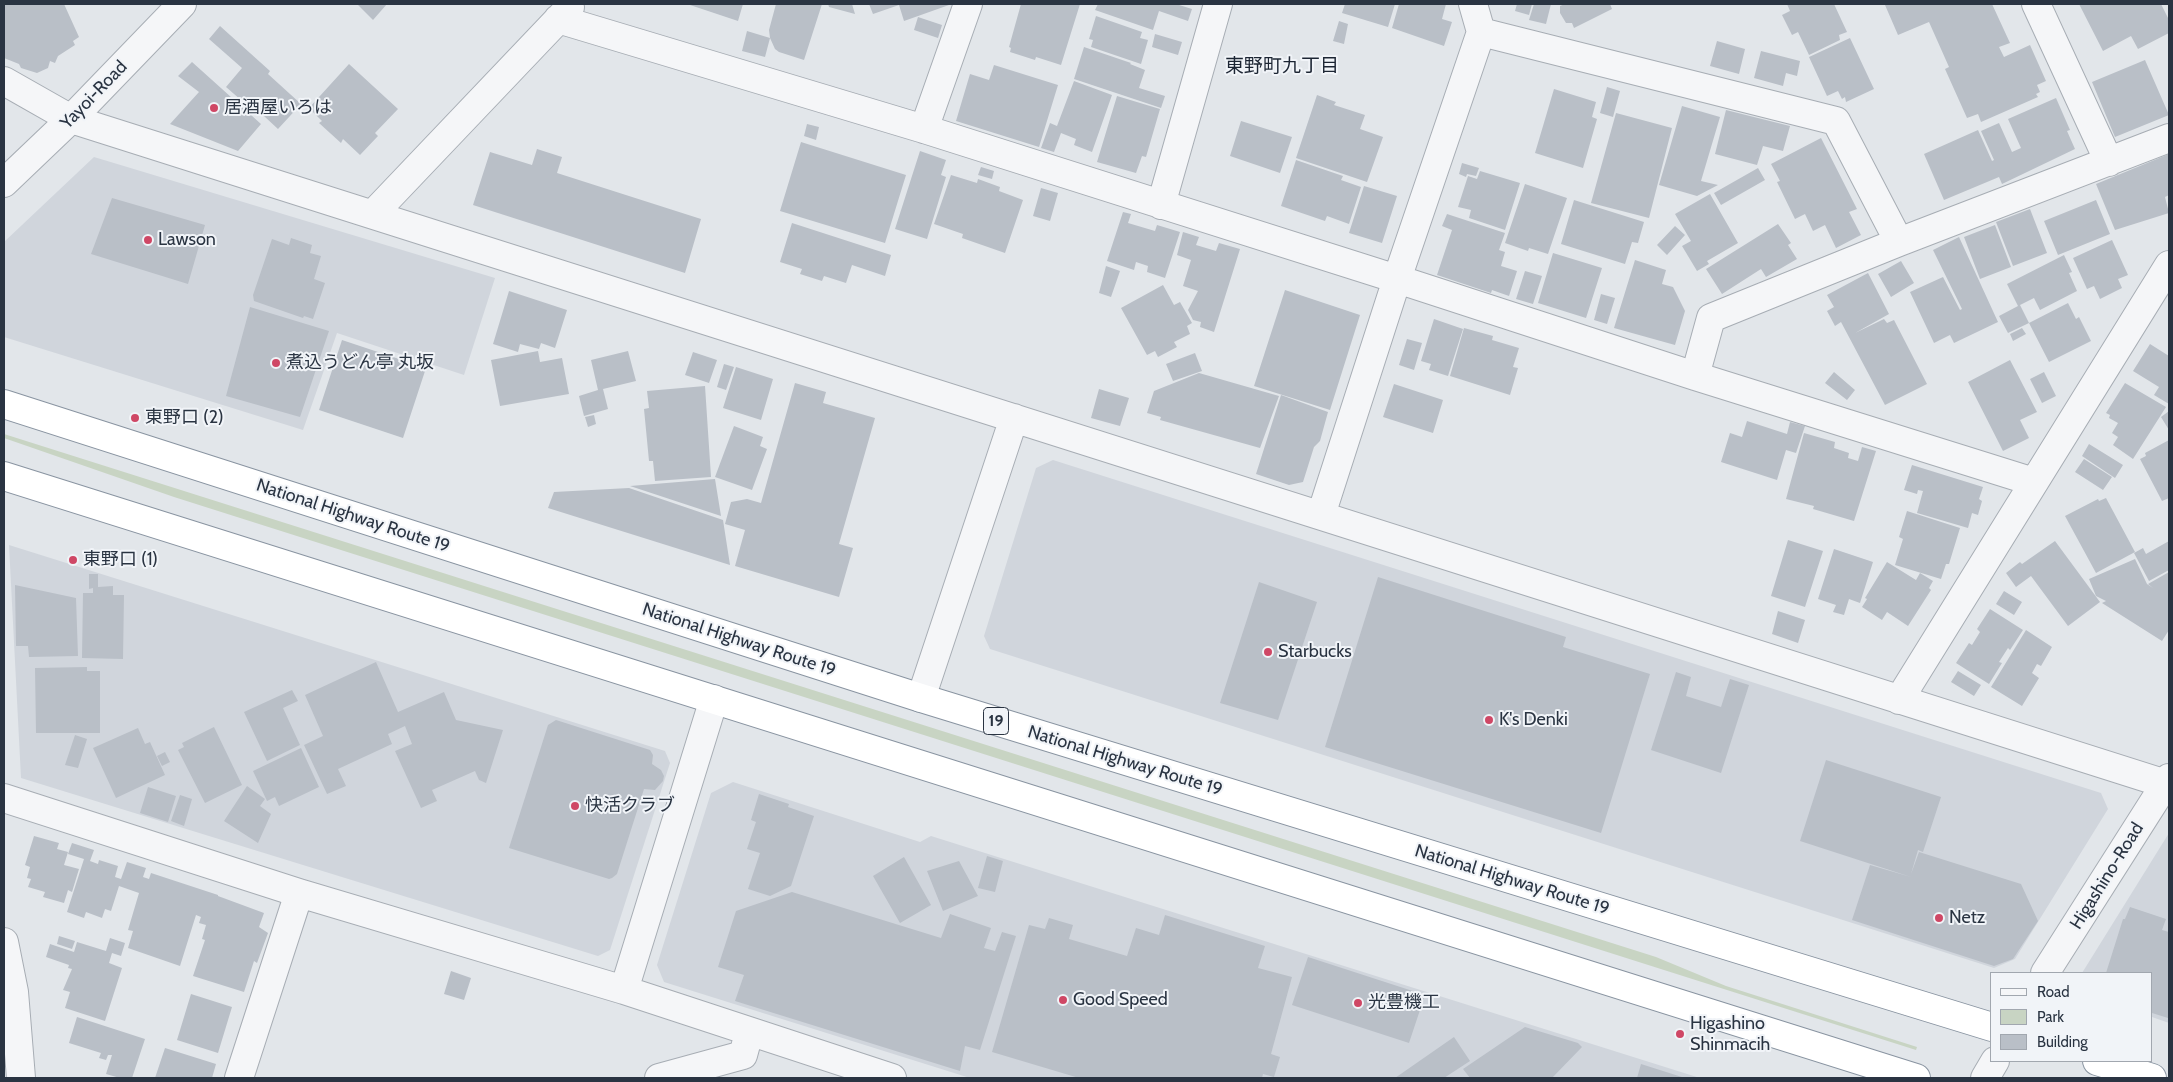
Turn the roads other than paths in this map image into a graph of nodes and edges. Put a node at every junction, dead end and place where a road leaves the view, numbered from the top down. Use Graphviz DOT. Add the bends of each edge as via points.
graph roads {
  1 [pos="182,4"];
  2 [pos="968,4"];
  3 [pos="1218,4"];
  4 [pos="1472,4"];
  5 [pos="2036,4"];
  6 [pos="566,12"];
  7 [pos="1481,32"];
  8 [pos="4,81"];
  9 [pos="71,119"];
  10 [pos="924,129"];
  11 [pos="2169,138"];
  12 [pos="2109,162"];
  13 [pos="4,183"];
  14 [pos="1161,205"];
  15 [pos="373,214"];
  16 [pos="1899,242"];
  17 [pos="2169,264"];
  18 [pos="1397,279"];
  19 [pos="1695,376"];
  20 [pos="4,404"];
  21 [pos="1014,418"];
  22 [pos="4,476"];
  23 [pos="2034,482"];
  24 [pos="1321,516"];
  25 [pos="921,698"];
  26 [pos="714,699"];
  27 [pos="1899,700"];
  28 [pos="2168,782"];
  29 [pos="4,798"];
  30 [pos="299,893"];
  31 [pos="4,942"];
  32 [pos="2046,972"];
  33 [pos="624,990"];
  34 [pos="9,994"];
  35 [pos="1990,1026"];
  36 [pos="749,1033"];
  37 [pos="1995,1062"];
  38 [pos="2100,1062"];
  39 [pos="820,1067"];
  40 [pos="21,1078"];
  41 [pos="239,1078"];
  42 [pos="659,1078"];
  43 [pos="892,1078"];
  44 [pos="1916,1078"];
  45 [pos="1985,1078"];
  46 [pos="2152,1078"];
  1 -- 9 [label="street, Yayoi-Road"];
  2 -- 10 [label="street"];
  3 -- 14 [label="street"];
  4 -- 7 [label="street"];
  5 -- 12 [label="street"];
  6 -- 10 [label="street"];
  6 -- 15 [label="street"];
  7 -- 16 [label="street" via="1836,121"];
  7 -- 18 [label="street"];
  8 -- 9 [label="street"];
  9 -- 13 [label="street, Yayoi-Road"];
  9 -- 15 [label="street"];
  10 -- 14 [label="street"];
  11 -- 12 [label="street"];
  12 -- 16 [label="street"];
  14 -- 18 [label="street"];
  15 -- 21 [label="street"];
  16 -- 19 [label="street" via="1711,318"];
  17 -- 23 [label="street"];
  18 -- 19 [label="street"];
  18 -- 24 [label="street"];
  19 -- 23 [label="street"];
  20 -- 25 [label="highway, National Highway Route 19 / 19"];
  21 -- 24 [label="street"];
  21 -- 25 [label="street"];
  22 -- 26 [label="highway"];
  23 -- 27 [label="street"];
  24 -- 27 [label="street"];
  25 -- 35 [label="highway, National Highway Route 19 / 19"];
  26 -- 33 [label="street"];
  26 -- 44 [label="highway"];
  27 -- 28 [label="street"];
  28 -- 32 [label="street, Higashino-Road"];
  29 -- 30 [label="street"];
  30 -- 33 [label="street"];
  30 -- 41 [label="street"];
  31 -- 34 [label="street"];
  33 -- 36 [label="street"];
  34 -- 40 [label="street"];
  36 -- 39 [label="street"];
  36 -- 42 [label="street" via="743,1054"];
  37 -- 45 [label="street"];
  38 -- 46 [label="highway"];
  39 -- 43 [label="street"];
}
